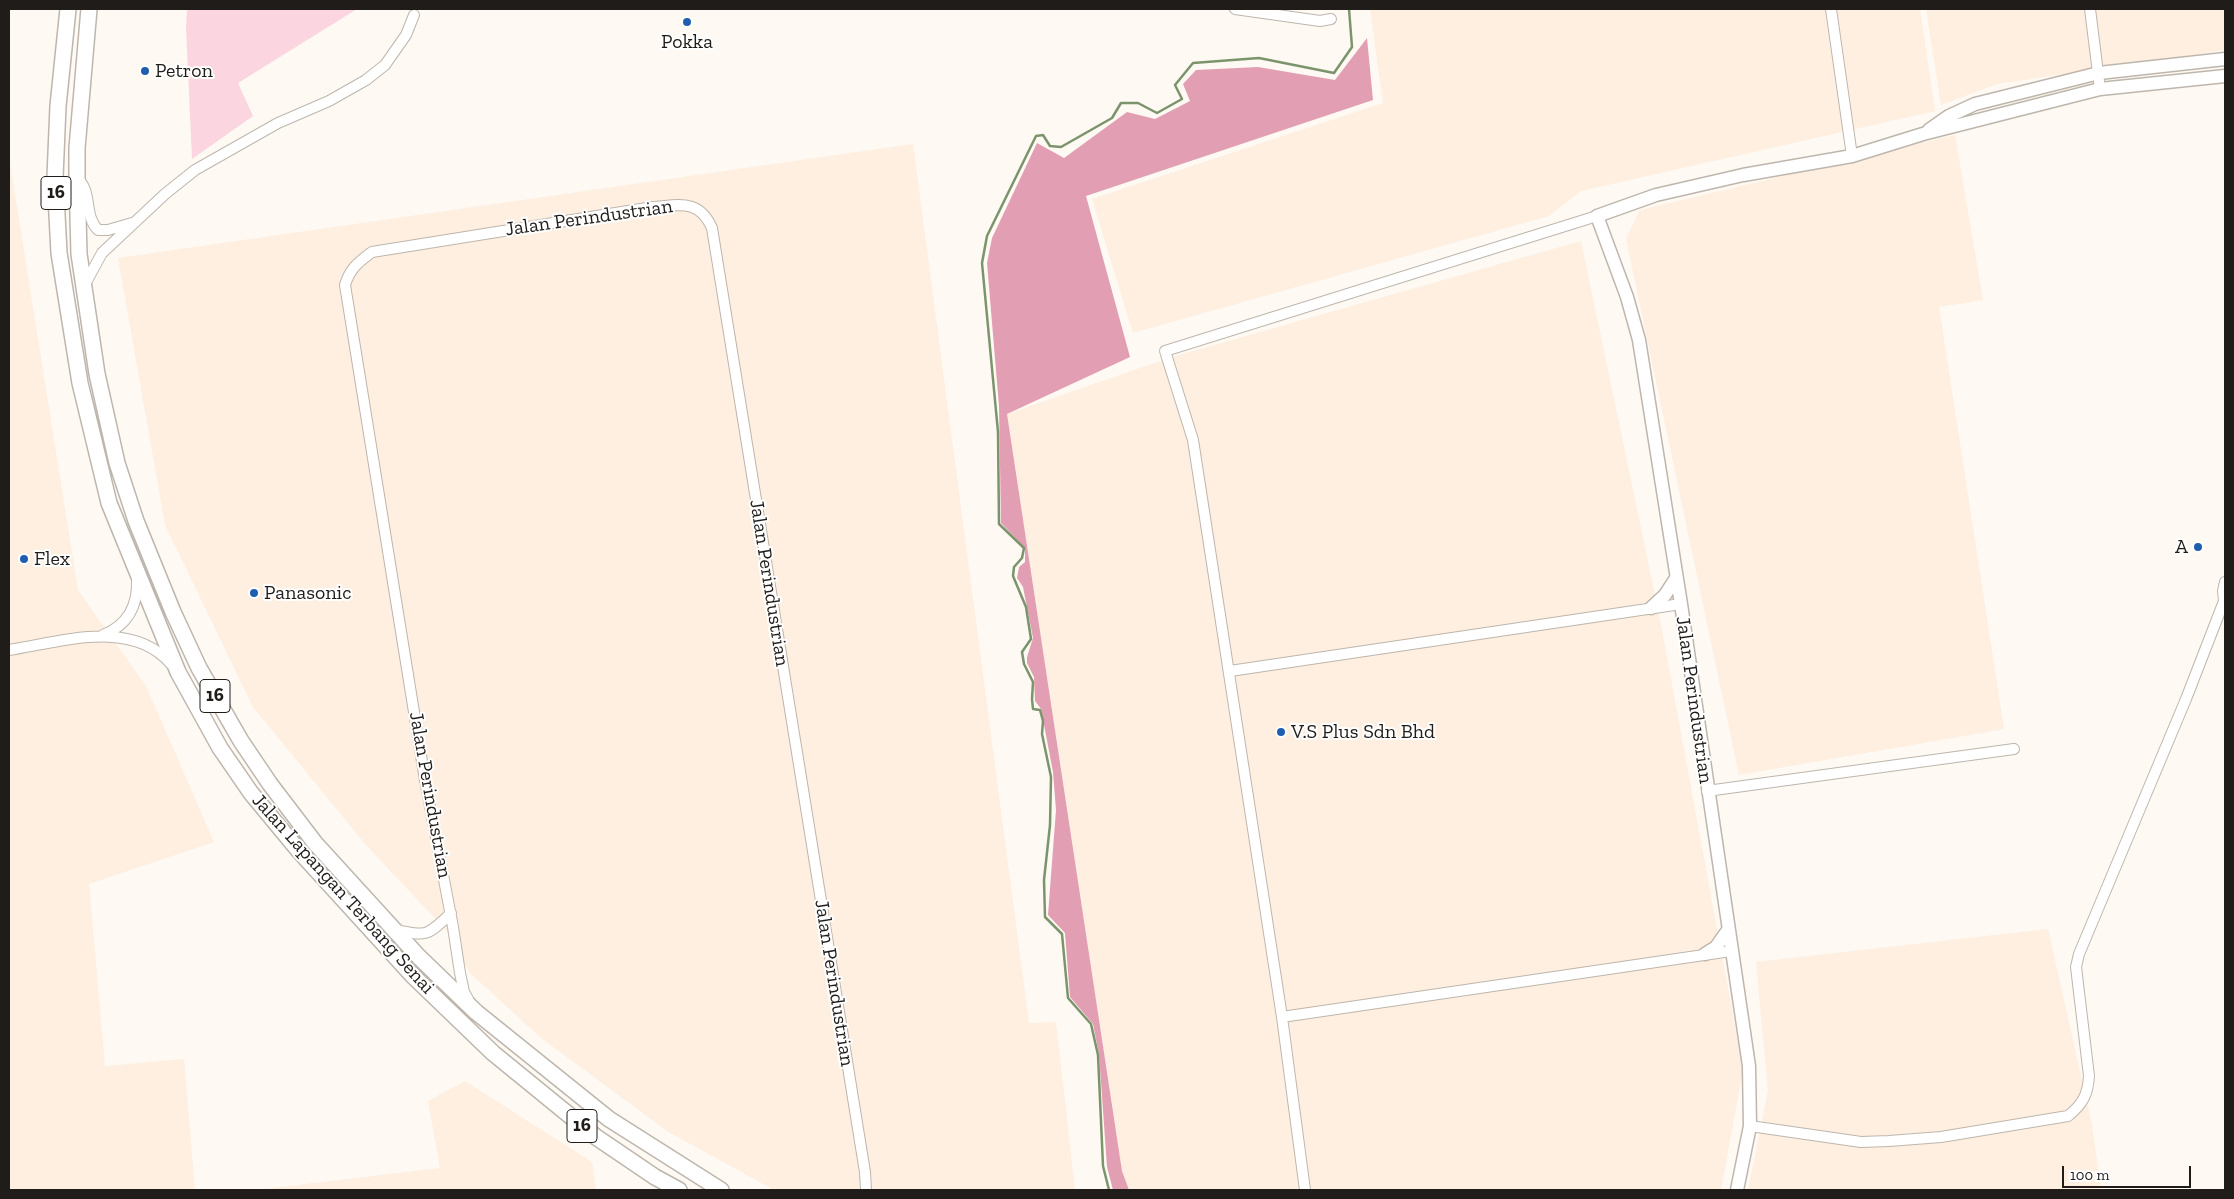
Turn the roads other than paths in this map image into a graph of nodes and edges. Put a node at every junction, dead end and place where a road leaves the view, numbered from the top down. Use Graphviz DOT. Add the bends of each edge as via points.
graph roads {
  1 [pos="68,9"];
  2 [pos="89,9"];
  3 [pos="1235,9"];
  4 [pos="1832,9"];
  5 [pos="2090,9"];
  6 [pos="414,15"];
  7 [pos="1331,19"];
  8 [pos="2225,59"];
  9 [pos="2099,73"];
  10 [pos="2225,76"];
  11 [pos="2100,90"];
  12 [pos="1923,134"];
  13 [pos="1852,156"];
  14 [pos="77,178"];
  15 [pos="1597,216"];
  16 [pos="136,222"];
  17 [pos="83,287"];
  18 [pos="137,575"];
  19 [pos="1676,578"];
  20 [pos="2225,582"];
  21 [pos="1681,604"];
  22 [pos="1651,608"];
  23 [pos="100,636"];
  24 [pos="9,650"];
  25 [pos="1230,671"];
  26 [pos="178,672"];
  27 [pos="2014,748"];
  28 [pos="1707,790"];
  29 [pos="450,913"];
  30 [pos="392,929"];
  31 [pos="1728,930"];
  32 [pos="1731,950"];
  33 [pos="1705,954"];
  34 [pos="476,1012"];
  35 [pos="1282,1017"];
  36 [pos="1750,1126"];
  37 [pos="679,1190"];
  38 [pos="721,1190"];
  39 [pos="866,1190"];
  40 [pos="1305,1190"];
  41 [pos="1737,1190"];
  1 -- 18 [label="highway, Jalan Lapangan Terbang Senai / 16" via="55,177 59,253 91,430 109,503"];
  2 -- 14 [label="highway, Jalan Lapangan Terbang Senai / 16"];
  3 -- 7 [label="street" via="1320,21"];
  4 -- 13 [label="street"];
  5 -- 9 [label="street"];
  6 -- 16 [label="street" via="406,35 384,65 366,80 329,101 278,123 195,170"];
  8 -- 9 [label="main road"];
  9 -- 11 [label="street"];
  9 -- 12 [label="main road" via="1975,104 1949,116"];
  10 -- 11 [label="main road"];
  11 -- 12 [label="main road"];
  12 -- 13 [label="main road"];
  13 -- 15 [label="main road" via="1743,175 1656,195"];
  14 -- 16 [label="street" via="84,188 90,218 98,230"];
  14 -- 17 [label="highway, Jalan Lapangan Terbang Senai / 16"];
  15 -- 19 [label="main road, Jalan Perindustrian" via="1639,340"];
  15 -- 25 [label="street" via="1165,351 1194,440"];
  16 -- 17 [label="street" via="102,253"];
  17 -- 30 [label="highway, Jalan Lapangan Terbang Senai / 16" via="97,374 117,463 150,557 199,668 270,784 315,843"];
  18 -- 23 [label="street" via="138,594 132,612 115,630"];
  18 -- 26 [label="highway, Jalan Lapangan Terbang Senai / 16"];
  19 -- 21 [label="main road, Jalan Perindustrian"];
  19 -- 22 [label="main road" via="1666,595"];
  20 -- 36 [label="street" via="2224,601 2186,700 2079,954 2076,967 2089,1076 2088,1092 2076,1110 2068,1116 1941,1137 1889,1141 1861,1142"];
  21 -- 22 [label="street"];
  21 -- 28 [label="main road, Jalan Perindustrian"];
  22 -- 25 [label="street"];
  23 -- 24 [label="street"];
  23 -- 26 [label="street" via="120,637 153,648"];
  25 -- 35 [label="street"];
  26 -- 37 [label="highway, Jalan Lapangan Terbang Senai / 16" via="220,748 251,793 412,975 492,1052 596,1137"];
  27 -- 28 [label="street"];
  28 -- 31 [label="main road, Jalan Perindustrian"];
  29 -- 30 [label="street" via="426,934"];
  29 -- 34 [label="street, Jalan Perindustrian" via="464,992"];
  29 -- 39 [label="street, Jalan Perindustrian" via="392,581 346,285 349,273 372,252 687,204 701,211 712,228"];
  30 -- 34 [label="highway, Jalan Lapangan Terbang Senai / 16"];
  31 -- 32 [label="main road, Jalan Perindustrian"];
  31 -- 33 [label="main road" via="1716,947"];
  32 -- 33 [label="street"];
  32 -- 36 [label="main road, Jalan Perindustrian" via="1749,1066"];
  33 -- 35 [label="street"];
  34 -- 38 [label="highway, Jalan Lapangan Terbang Senai / 16" via="609,1118"];
  35 -- 40 [label="street"];
  36 -- 41 [label="main road, Jalan Perindustrian"];
}
